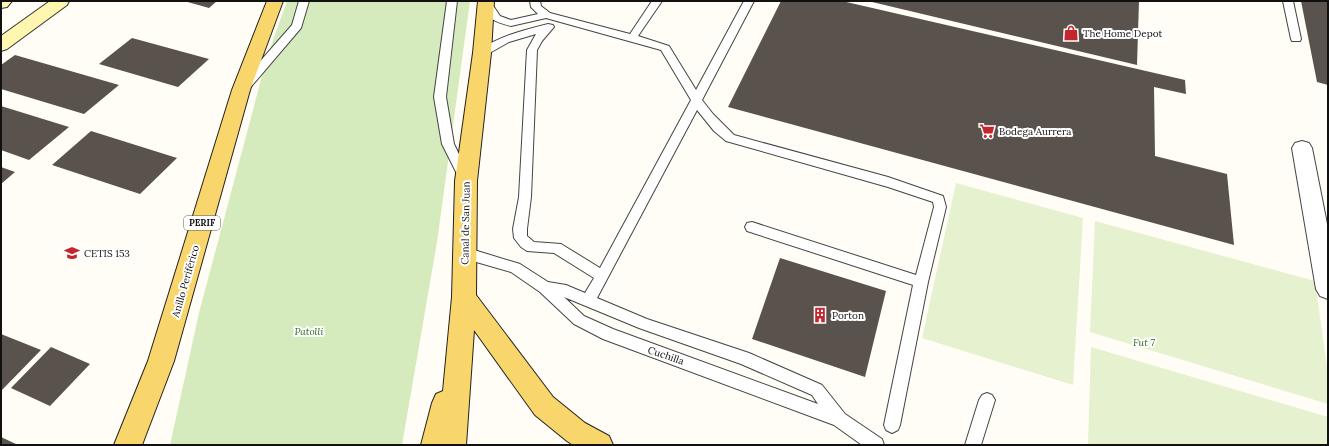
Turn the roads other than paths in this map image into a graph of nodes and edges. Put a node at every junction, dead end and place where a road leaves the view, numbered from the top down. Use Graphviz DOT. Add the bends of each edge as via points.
graph roads {
  1 [pos="4,1"];
  2 [pos="61,1"];
  3 [pos="275,1"];
  4 [pos="304,1"];
  5 [pos="452,1"];
  6 [pos="535,1"];
  7 [pos="657,1"];
  8 [pos="749,1"];
  9 [pos="1288,1"];
  10 [pos="486,2"];
  11 [pos="1,3"];
  12 [pos="548,21"];
  13 [pos="632,38"];
  14 [pos="1296,39"];
  15 [pos="1,45"];
  16 [pos="482,53"];
  17 [pos="241,90"];
  18 [pos="696,101"];
  19 [pos="1302,148"];
  20 [pos="466,181"];
  21 [pos="752,226"];
  22 [pos="464,253"];
  23 [pos="603,276"];
  24 [pos="921,282"];
  25 [pos="546,288"];
  26 [pos="1328,289"];
  27 [pos="464,297"];
  28 [pos="588,301"];
  29 [pos="462,333"];
  30 [pos="161,361"];
  31 [pos="987,400"];
  32 [pos="840,419"];
  33 [pos="892,425"];
  34 [pos="128,445"];
  35 [pos="144,445"];
  36 [pos="435,445"];
  37 [pos="452,445"];
  38 [pos="599,445"];
  39 [pos="876,445"];
  40 [pos="973,445"];
  1 -- 11 [label="street"];
  2 -- 15 [label="street"];
  3 -- 17 [label="main road, Anillo Periférico / PERIF"];
  4 -- 17 [label="lane" via="298,26"];
  5 -- 20 [label="lane" via="440,97 448,144"];
  6 -- 12 [label="lane" via="536,7"];
  7 -- 13 [label="lane"];
  8 -- 18 [label="lane"];
  9 -- 14 [label="lane"];
  10 -- 12 [label="lane" via="496,18 511,24"];
  10 -- 16 [label="main road, Canal de San Juan"];
  12 -- 13 [label="lane" via="569,21"];
  12 -- 16 [label="lane" via="493,45"];
  12 -- 23 [label="lane" via="532,50 521,238 532,247 556,248"];
  13 -- 18 [label="lane" via="665,48"];
  16 -- 20 [label="main road, Canal de San Juan"];
  17 -- 30 [label="main road, Anillo Periférico / PERIF"];
  18 -- 23 [label="lane"];
  18 -- 24 [label="lane" via="713,123 730,138 888,182 938,199 940,208"];
  19 -- 26 [label="street"];
  20 -- 22 [label="main road, Canal de San Juan"];
  21 -- 24 [label="lane"];
  22 -- 25 [label="lane, Cuchilla" via="515,268"];
  22 -- 27 [label="main road, Canal de San Juan"];
  23 -- 28 [label="lane"];
  24 -- 33 [label="lane"];
  25 -- 28 [label="lane" via="566,291"];
  25 -- 32 [label="lane, Cuchilla" via="579,320 608,334"];
  27 -- 29 [label="main road, Canal de San Juan"];
  27 -- 38 [label="main road" via="544,406 576,432"];
  28 -- 32 [label="lane" via="644,324 744,358 817,390"];
  29 -- 36 [label="main road"];
  29 -- 37 [label="main road, Canal de San Juan"];
  30 -- 34 [label="main road, Anillo Periférico / PERIF"];
  30 -- 35 [label="main road"];
  31 -- 40 [label="lane"];
  32 -- 39 [label="lane, Cuchilla"];
}
